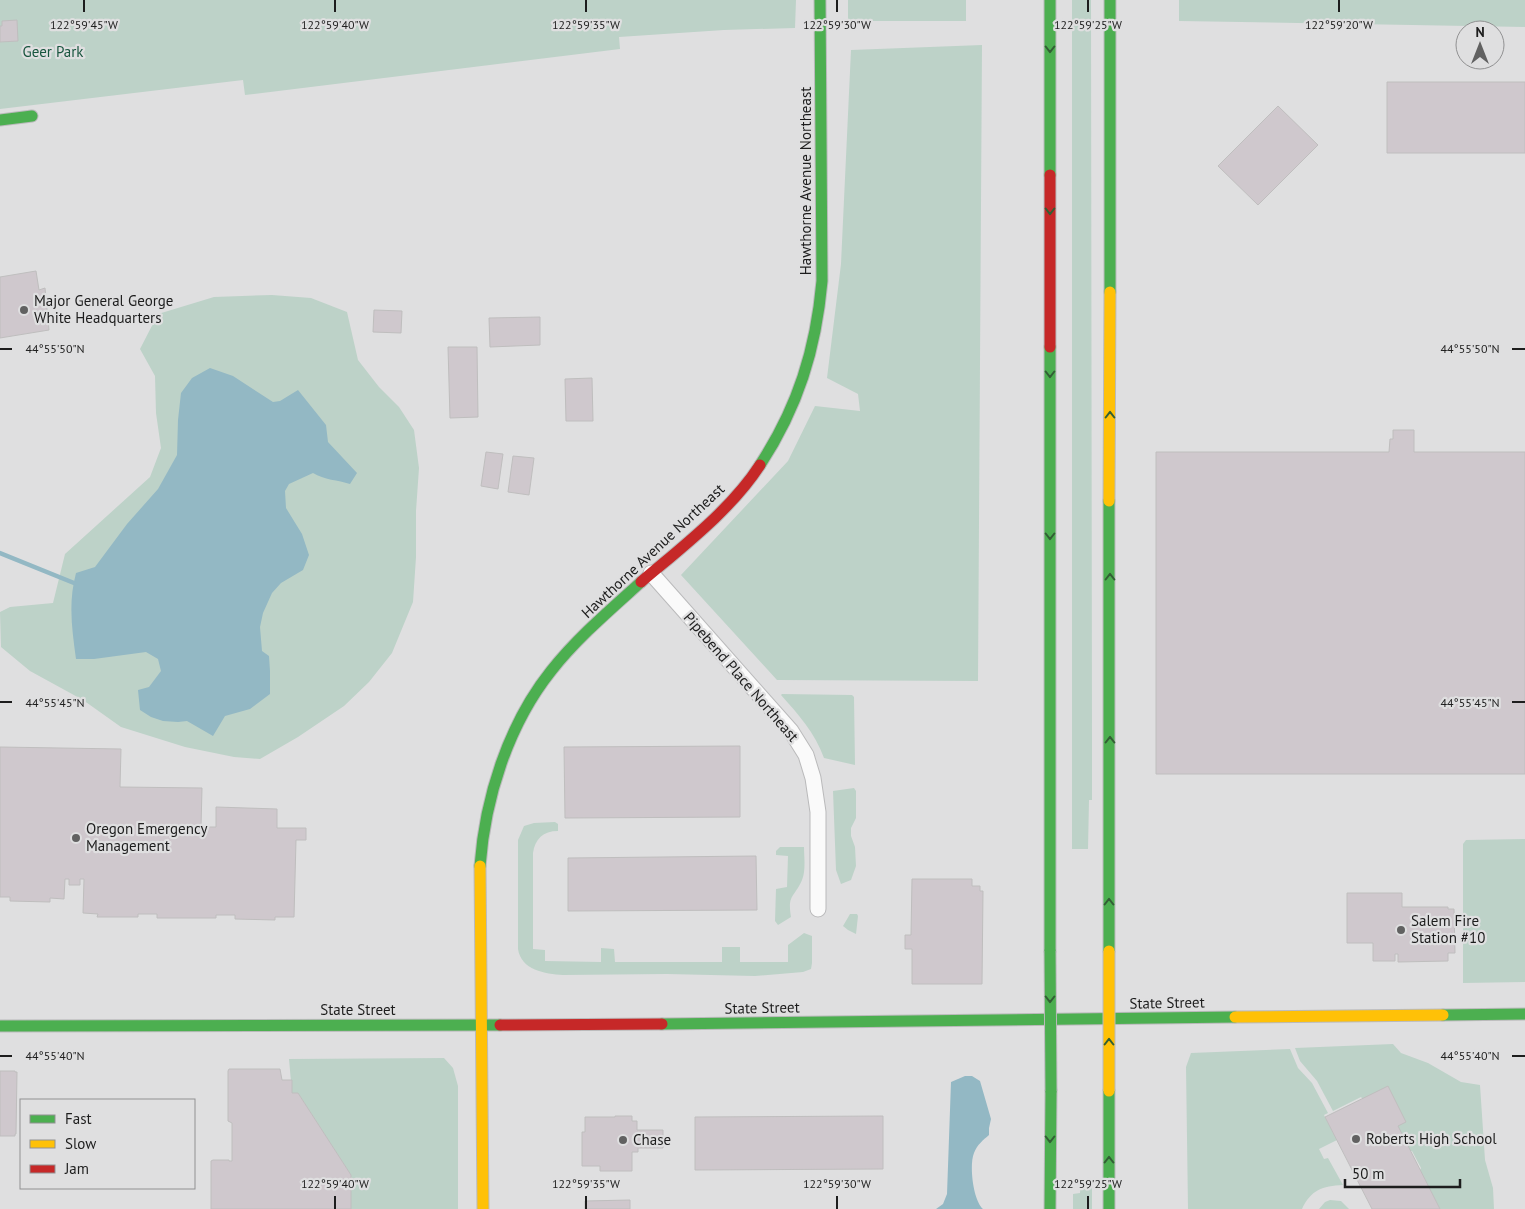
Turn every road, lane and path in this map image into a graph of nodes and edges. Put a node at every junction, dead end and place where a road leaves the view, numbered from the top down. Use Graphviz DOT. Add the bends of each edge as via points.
graph roads {
  1 [pos="820,0"];
  2 [pos="1050,0"];
  3 [pos="1110,0"];
  4 [pos="32,116"];
  5 [pos="0,120"];
  6 [pos="651,573"];
  7 [pos="818,909"];
  8 [pos="1525,1014"];
  9 [pos="482,1025"];
  10 [pos="0,1026"];
  11 [pos="484,1209"];
  12 [pos="1050,1209"];
  13 [pos="1109,1209"];
  1 -- 6 [label="main road, Hawthorne Avenue Northeast" via="822,280 821,306 811,354 800,391 758,468 714,517"];
  2 -- 12 [label="main road, one-way, bridge"];
  13 -- 3 [label="main road, one-way, bridge"];
  4 -- 5 [label="main road"];
  6 -- 7 [label="street, Pipebend Place Northeast" via="791,731 806,755 818,812"];
  6 -- 9 [label="main road, Hawthorne Avenue Northeast" via="580,639 550,672 524,713 501,764 488,809 480,871"];
  8 -- 9 [label="main road, State Street"];
  9 -- 10 [label="main road, State Street"];
  9 -- 11 [label="main road, Hawthorne Avenue Northeast"];
}
